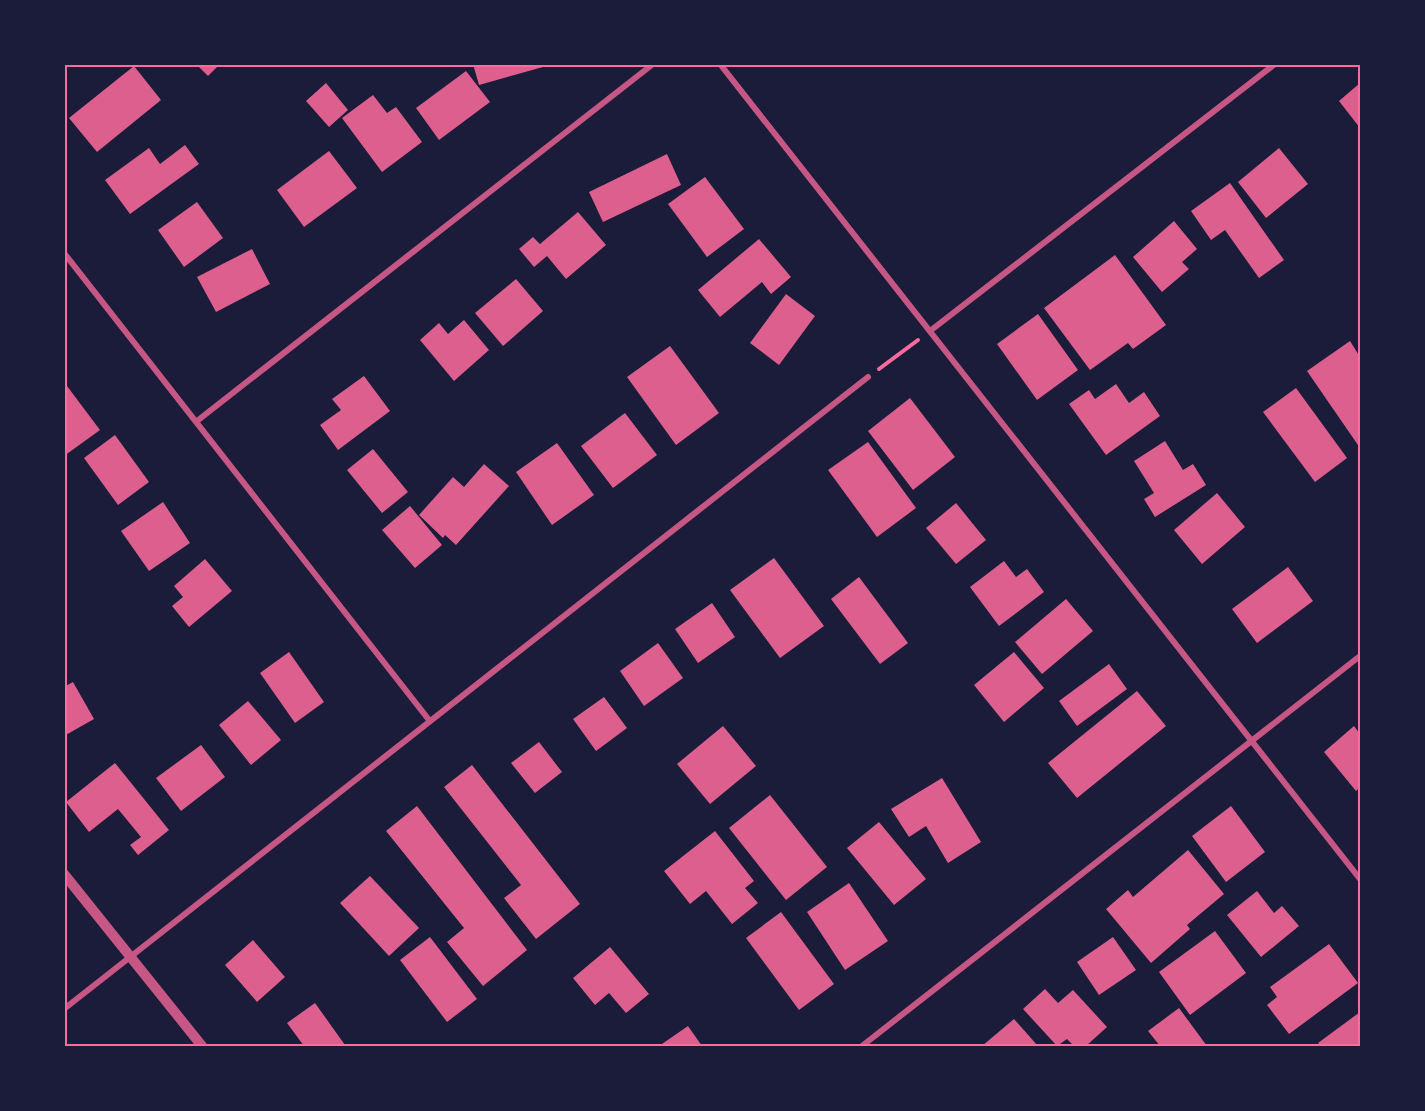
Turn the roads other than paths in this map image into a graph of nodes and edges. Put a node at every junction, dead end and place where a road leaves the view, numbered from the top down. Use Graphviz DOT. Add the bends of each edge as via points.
graph roads {
  1 [pos="653,64"];
  2 [pos="720,64"];
  3 [pos="1275,64"];
  4 [pos="64,253"];
  5 [pos="930,331"];
  6 [pos="868,377"];
  7 [pos="197,421"];
  8 [pos="1360,656"];
  9 [pos="429,720"];
  10 [pos="1252,740"];
  11 [pos="64,874"];
  12 [pos="1360,879"];
  13 [pos="132,956"];
  14 [pos="64,1009"];
  15 [pos="202,1047"];
  16 [pos="862,1047"];
  1 -- 7 [label="street"];
  2 -- 5 [label="street"];
  3 -- 5 [label="street"];
  4 -- 7 [label="street"];
  5 -- 10 [label="street"];
  6 -- 9 [label="street"];
  7 -- 9 [label="street"];
  8 -- 10 [label="street"];
  9 -- 13 [label="street"];
  10 -- 12 [label="street"];
  10 -- 16 [label="street"];
  11 -- 13 [label="street"];
  13 -- 14 [label="street"];
  13 -- 15 [label="street"];
}
